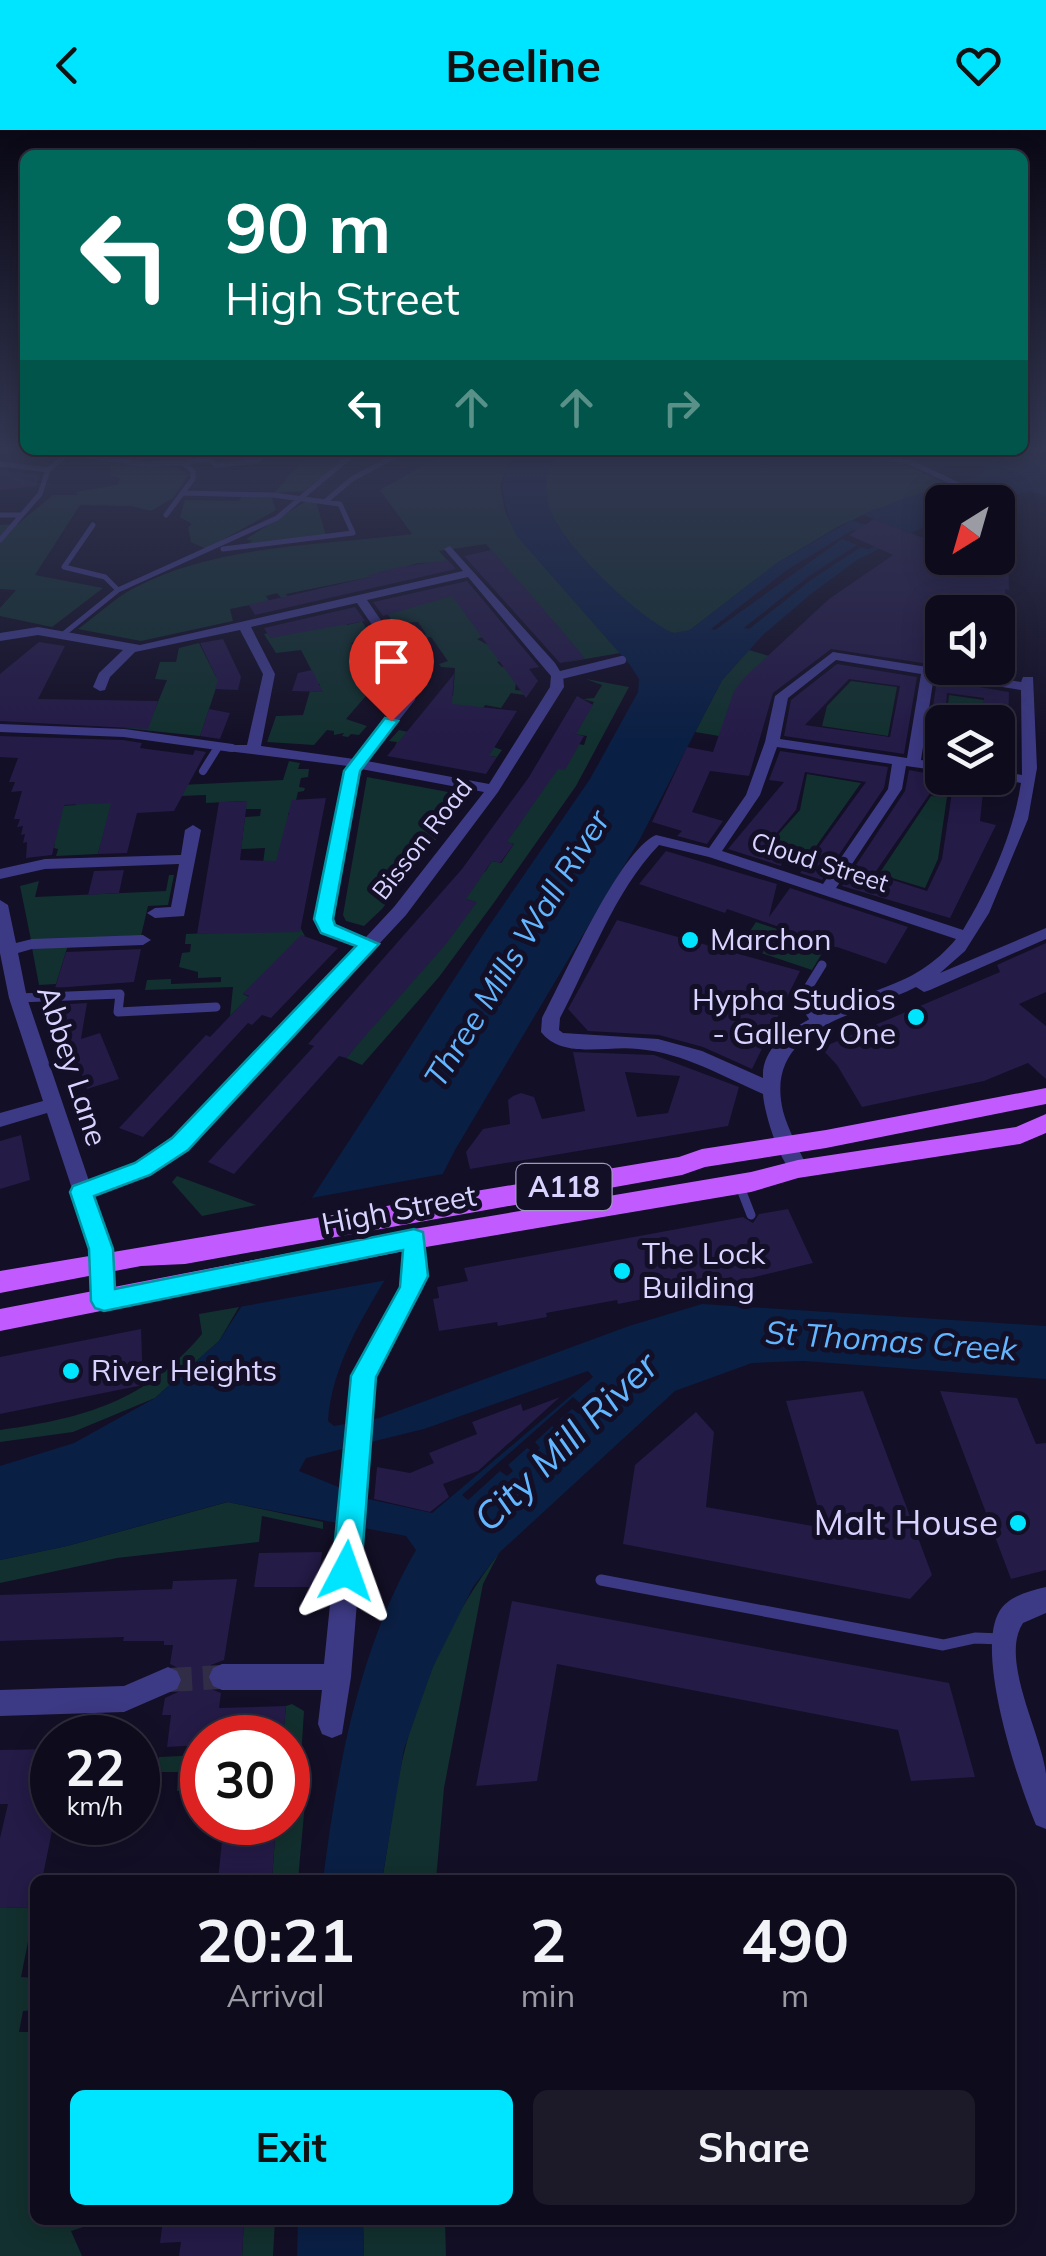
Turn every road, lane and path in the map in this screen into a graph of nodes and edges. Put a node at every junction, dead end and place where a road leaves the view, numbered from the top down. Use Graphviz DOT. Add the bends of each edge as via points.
graph roads {
  1 [pos="78,546"];
  2 [pos="220,546"];
  3 [pos="243,546"];
  4 [pos="450,549"];
  5 [pos="212,550"];
  6 [pos="470,573"];
  7 [pos="118,590"];
  8 [pos="360,600"];
  9 [pos="244,626"];
  10 [pos="0,636"];
  11 [pos="60,636"];
  12 [pos="131,650"];
  13 [pos="622,660"];
  14 [pos="925,672"];
  15 [pos="557,676"];
  16 [pos="1015,683"];
  17 [pos="925,685"];
  18 [pos="100,687"];
  19 [pos="0,728"];
  20 [pos="772,742"];
  21 [pos="225,748"];
  22 [pos="254,748"];
  23 [pos="907,762"];
  24 [pos="356,763"];
  25 [pos="925,765"];
  26 [pos="203,771"];
  27 [pos="1015,776"];
  28 [pos="1032,777"];
  29 [pos="493,789"];
  30 [pos="193,830"];
  31 [pos="713,852"];
  32 [pos="186,859"];
  33 [pos="0,874"];
  34 [pos="826,891"];
  35 [pos="0,905"];
  36 [pos="155,913"];
  37 [pos="1046,933"];
  38 [pos="967,937"];
  39 [pos="143,940"];
  40 [pos="369,944"];
  41 [pos="7,951"];
  42 [pos="822,965"];
  43 [pos="888,995"];
  44 [pos="18,998"];
  45 [pos="216,1007"];
  46 [pos="815,1020"];
  47 [pos="768,1089"];
  48 [pos="1046,1096"];
  49 [pos="52,1105"];
  50 [pos="0,1120"];
  51 [pos="1046,1123"];
  52 [pos="1020,1135"];
  53 [pos="1046,1136"];
  54 [pos="785,1146"];
  55 [pos="798,1168"];
  56 [pos="739,1184"];
  57 [pos="82,1192"];
  58 [pos="751,1216"];
  59 [pos="412,1239"];
  60 [pos="102,1262"];
  61 [pos="0,1282"];
  62 [pos="104,1301"];
  63 [pos="0,1320"];
  64 [pos="601,1580"];
  65 [pos="1046,1600"];
  66 [pos="1002,1639"];
  67 [pos="338,1677"];
  68 [pos="222,1678"];
  69 [pos="168,1680"];
  70 [pos="0,1703"];
  71 [pos="332,1724"];
  72 [pos="1046,1815"];
  1 -- 7 [label="lane" via="64,567 105,577"];
  2 -- 5 [label="lane"];
  3 -- 5 [label="lane"];
  4 -- 6 [label="street"];
  5 -- 7 [label="lane"];
  6 -- 8 [label="street"];
  6 -- 15 [label="street"];
  7 -- 11 [label="lane"];
  8 -- 9 [label="street"];
  8 -- 24 [label="street" via="409,668 414,688"];
  9 -- 12 [label="street"];
  9 -- 22 [label="street" via="269,674"];
  10 -- 11 [label="street"];
  11 -- 12 [label="street"];
  12 -- 18 [label="street"];
  13 -- 15 [label="lane"];
  14 -- 20 [label="street" via="833,656 782,696"];
  15 -- 29 [label="street, Bisson Road" via="558,687"];
  16 -- 28 [label="street" via="1028,684"];
  17 -- 23 [label="street"];
  19 -- 21 [label="lane" via="124,734"];
  20 -- 23 [label="street"];
  20 -- 31 [label="street" via="753,795"];
  21 -- 22 [label="street"];
  21 -- 26 [label="lane"];
  22 -- 24 [label="street"];
  23 -- 25 [label="street"];
  23 -- 34 [label="street"];
  24 -- 29 [label="street"];
  24 -- 40 [label="street" via="323,922"];
  27 -- 28 [label="street"];
  28 -- 38 [label="street" via="991,894"];
  29 -- 40 [label="street, Bisson Road"];
  30 -- 32 [label="street"];
  31 -- 34 [label="street, Cloud Street"];
  31 -- 47 [label="street, Cloud Street" via="656,840 642,852 551,1018 550,1032 570,1043 673,1046"];
  32 -- 33 [label="street" via="45,864"];
  32 -- 36 [label="street" via="178,912"];
  34 -- 38 [label="street, Cloud Street" via="889,905"];
  35 -- 41 [label="street, Abbey Lane"];
  37 -- 43 [label="street" via="932,984"];
  38 -- 43 [label="street" via="922,980"];
  39 -- 41 [label="street"];
  40 -- 57 [label="street, Bisson Road" via="180,1144 142,1169"];
  41 -- 44 [label="street, Abbey Lane"];
  42 -- 46 [label="lane" via="801,999"];
  43 -- 46 [label="street"];
  44 -- 45 [label="lane" via="120,994 118,1012"];
  44 -- 49 [label="street, Abbey Lane"];
  46 -- 47 [label="street" via="786,1043"];
  47 -- 54 [label="street"];
  48 -- 54 [label="main road, High Street / A118"];
  49 -- 50 [label="street"];
  49 -- 57 [label="street, Abbey Lane"];
  51 -- 52 [label="main road, High Street / A118"];
  52 -- 53 [label="main road, A118"];
  52 -- 55 [label="main road, High Street / A118"];
  54 -- 55 [label="street"];
  54 -- 60 [label="main road, High Street / A118"];
  55 -- 56 [label="main road, High Street / A118"];
  56 -- 58 [label="lane"];
  56 -- 59 [label="main road, High Street / A118"];
  57 -- 60 [label="street, Abbey Lane"];
  59 -- 62 [label="main road, High Street / A118"];
  59 -- 67 [label="street" via="412,1289 364,1376"];
  60 -- 61 [label="main road, High Street / A118"];
  60 -- 62 [label="street, Abbey Lane"];
  62 -- 63 [label="main road, High Street / A118"];
  64 -- 66 [label="lane" via="944,1645"];
  65 -- 66 [label="street" via="1008,1619"];
  66 -- 72 [label="street" via="1007,1681"];
  67 -- 68 [label="street"];
  67 -- 71 [label="street"];
  69 -- 70 [label="street" via="124,1699"];
}
